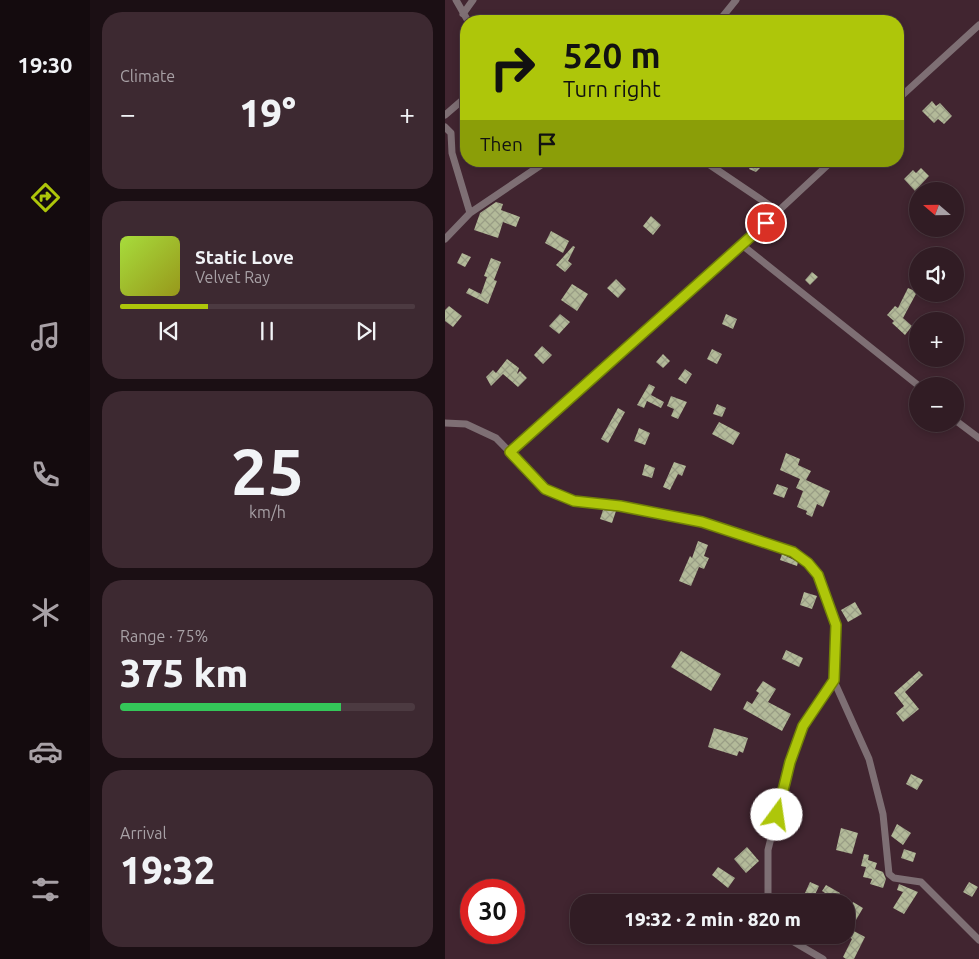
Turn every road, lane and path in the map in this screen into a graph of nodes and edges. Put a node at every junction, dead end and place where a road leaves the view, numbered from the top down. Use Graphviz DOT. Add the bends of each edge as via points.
graph roads {
  1 [pos="456,0"];
  2 [pos="473,0"];
  3 [pos="736,0"];
  4 [pos="463,14"];
  5 [pos="724,15"];
  6 [pos="979,24"];
  7 [pos="904,94"];
  8 [pos="460,102"];
  9 [pos="445,115"];
  10 [pos="445,127"];
  11 [pos="538,167"];
  12 [pos="712,167"];
  13 [pos="826,167"];
  14 [pos="778,212"];
  15 [pos="470,213"];
  16 [pos="445,239"];
  17 [pos="742,245"];
  18 [pos="909,378"];
  19 [pos="445,423"];
  20 [pos="964,427"];
  21 [pos="979,438"];
  22 [pos="510,452"];
  23 [pos="834,680"];
  24 [pos="768,894"];
  25 [pos="979,940"];
  26 [pos="797,944"];
  27 [pos="823,959"];
  1 -- 4 [label="street"];
  2 -- 4 [label="street"];
  3 -- 5 [label="street"];
  6 -- 7 [label="street"];
  8 -- 9 [label="street"];
  10 -- 15 [label="street" via="451,133 452,152"];
  11 -- 15 [label="street"];
  12 -- 14 [label="street"];
  13 -- 14 [label="street"];
  14 -- 17 [label="street"];
  15 -- 16 [label="street"];
  17 -- 18 [label="street"];
  17 -- 22 [label="street"];
  19 -- 22 [label="street" via="466,424 489,434"];
  20 -- 21 [label="street"];
  22 -- 23 [label="street" via="545,489 574,501 620,506 702,522 793,552 818,575 836,625"];
  23 -- 24 [label="street" via="803,726 790,762 769,850"];
  23 -- 25 [label="street" via="869,759 883,814 889,874 894,878 921,882"];
  26 -- 27 [label="street"];
}
